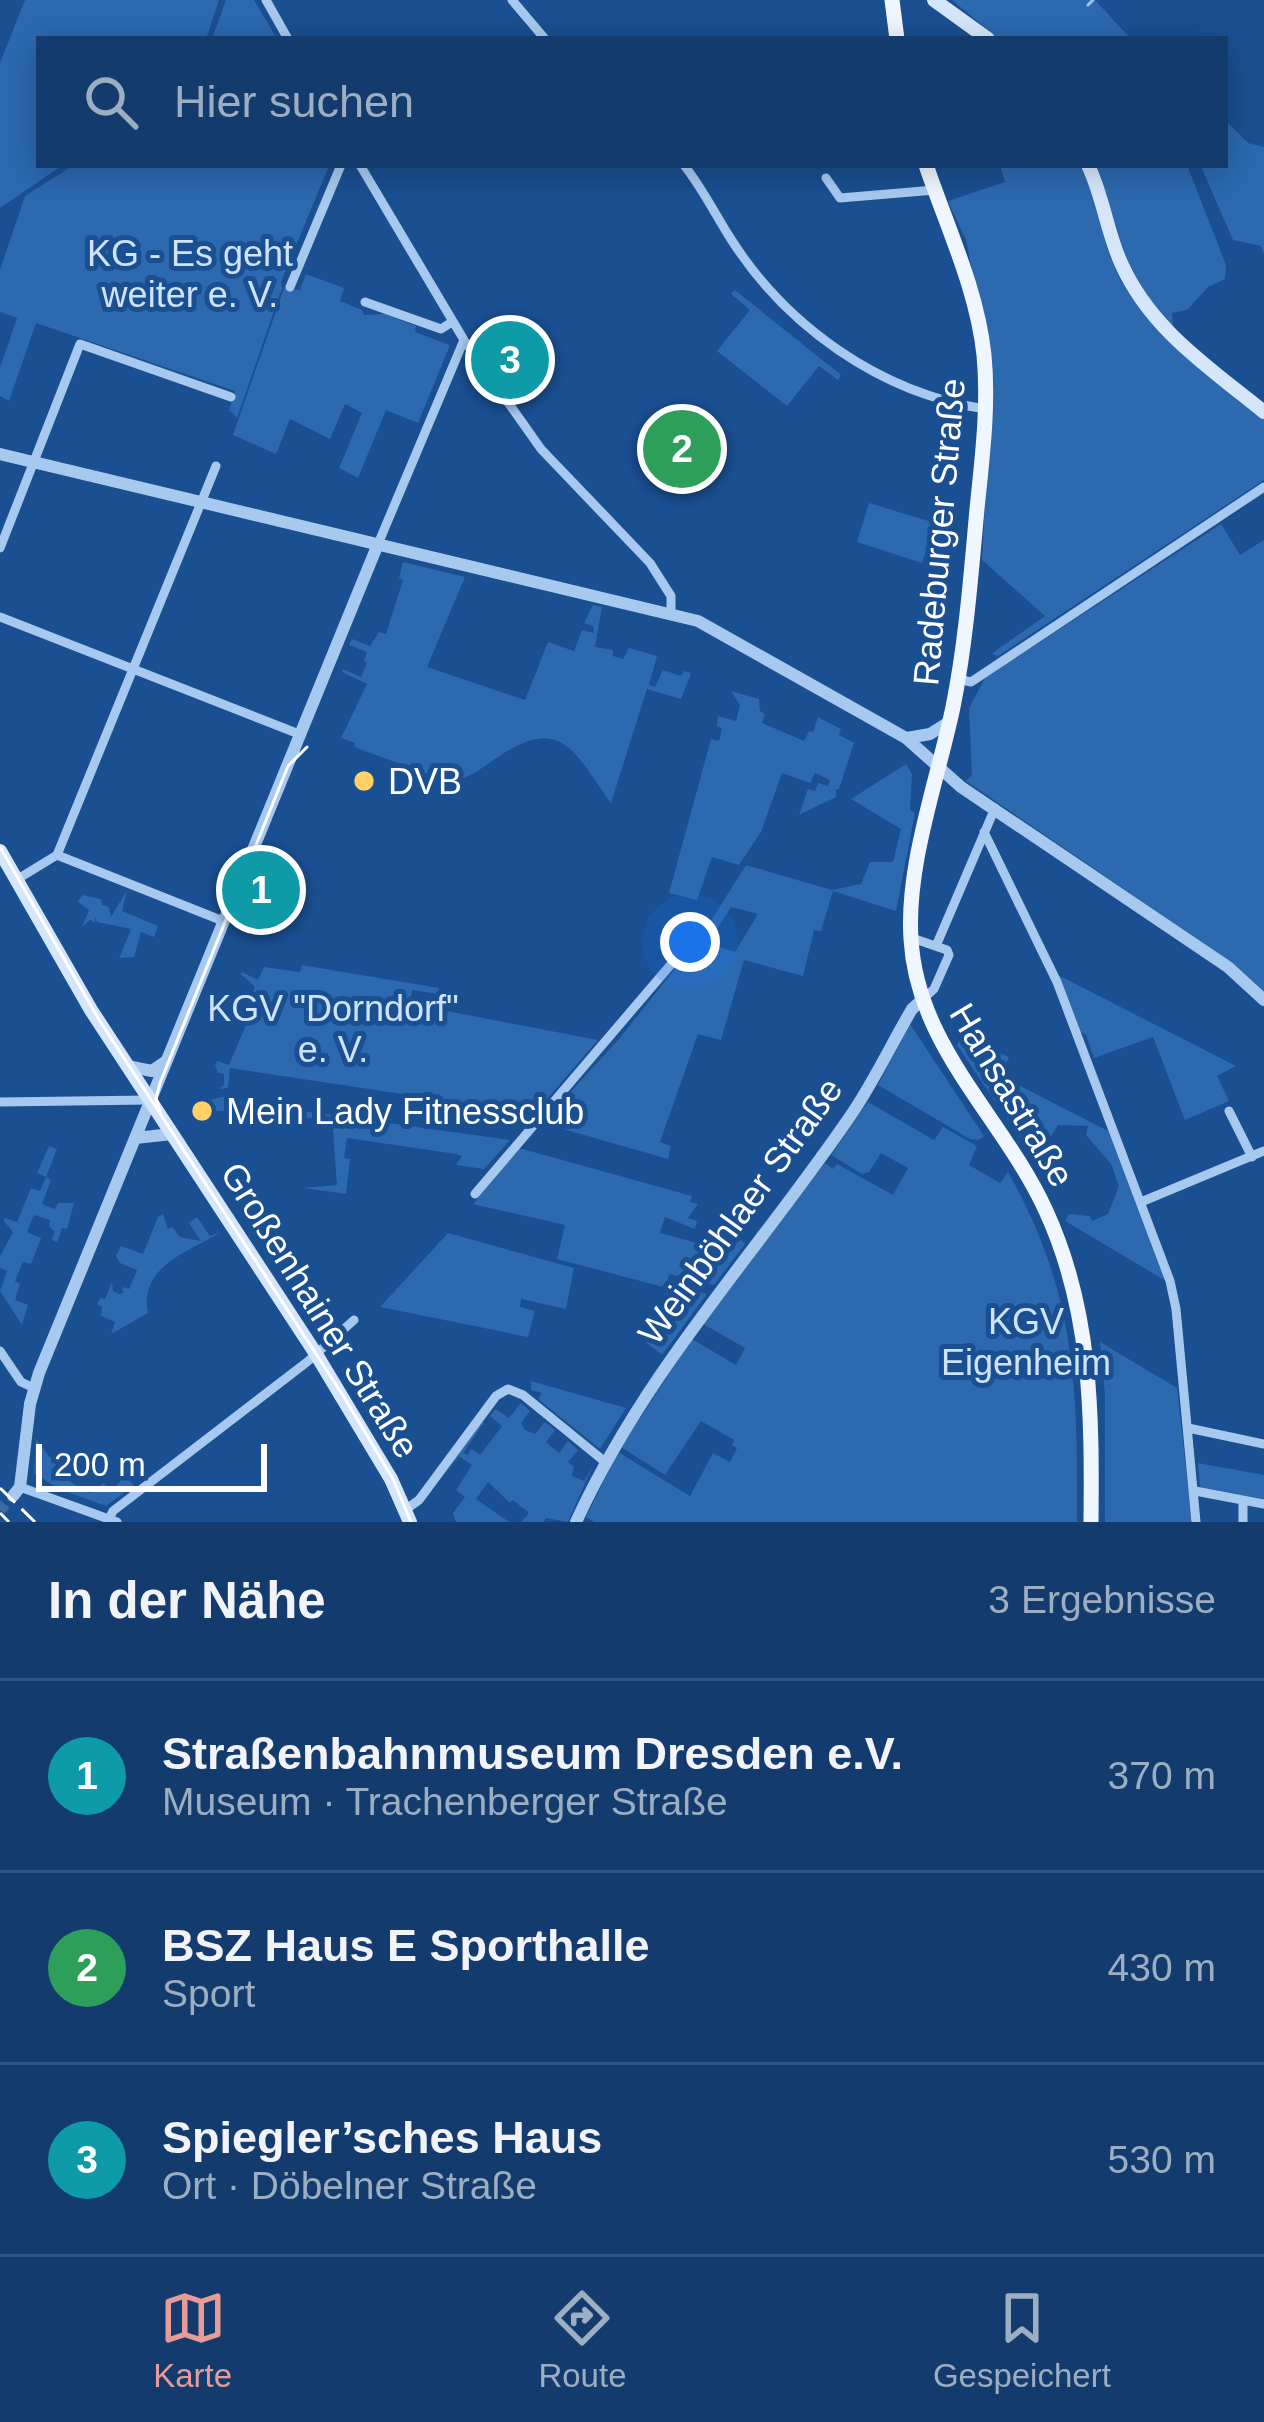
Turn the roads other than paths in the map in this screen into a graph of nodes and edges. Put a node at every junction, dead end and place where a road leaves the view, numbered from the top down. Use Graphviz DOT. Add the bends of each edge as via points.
graph roads {
  1 [pos="266,0"];
  2 [pos="512,0"];
  3 [pos="892,0"];
  4 [pos="934,0"];
  5 [pos="286,36"];
  6 [pos="542,36"];
  7 [pos="897,36"];
  8 [pos="984,36"];
  9 [pos="339,168"];
  10 [pos="362,168"];
  11 [pos="686,168"];
  12 [pos="927,168"];
  13 [pos="1089,168"];
  14 [pos="826,178"];
  15 [pos="934,190"];
  16 [pos="290,287"];
  17 [pos="365,302"];
  18 [pos="452,322"];
  19 [pos="464,340"];
  20 [pos="231,397"];
  21 [pos="985,409"];
  22 [pos="1264,412"];
  23 [pos="0,454"];
  24 [pos="33,462"];
  25 [pos="216,466"];
  26 [pos="1264,488"];
  27 [pos="201,503"];
  28 [pos="378,544"];
  29 [pos="0,548"];
  30 [pos="671,613"];
  31 [pos="0,617"];
  32 [pos="134,670"];
  33 [pos="958,679"];
  34 [pos="950,722"];
  35 [pos="299,734"];
  36 [pos="906,738"];
  37 [pos="939,768"];
  38 [pos="995,808"];
  39 [pos="984,832"];
  40 [pos="0,851"];
  41 [pos="57,855"];
  42 [pos="16,880"];
  43 [pos="223,921"];
  44 [pos="696,935"];
  45 [pos="911,938"];
  46 [pos="936,946"];
  47 [pos="928,995"];
  48 [pos="1264,1000"];
  49 [pos="166,1061"];
  50 [pos="127,1066"];
  51 [pos="149,1100"];
  52 [pos="0,1102"];
  53 [pos="1228,1111"];
  54 [pos="172,1134"];
  55 [pos="134,1138"];
  56 [pos="1260,1155"];
  57 [pos="475,1194"];
  58 [pos="1141,1202"];
  59 [pos="354,1320"];
  60 [pos="0,1351"];
  61 [pos="316,1354"];
  62 [pos="34,1388"];
  63 [pos="1187,1428"];
  64 [pos="1264,1444"];
  65 [pos="604,1461"];
  66 [pos="1195,1491"];
  67 [pos="12,1497"];
  68 [pos="1243,1500"];
  69 [pos="1264,1504"];
  70 [pos="407,1518"];
  71 [pos="113,1519"];
  72 [pos="576,1522"];
  73 [pos="1091,1522"];
  74 [pos="1196,1522"];
  75 [pos="1243,1522"];
  1 -- 5 [label="street"];
  2 -- 6 [label="street"];
  3 -- 7 [label="main road"];
  4 -- 8 [label="main road"];
  9 -- 16 [label="street"];
  10 -- 18 [label="street"];
  11 -- 21 [label="street" via="730,238 802,322 882,377"];
  12 -- 15 [label="main road, Radeburger Straße"];
  13 -- 22 [label="main road" via="1120,261 1148,308"];
  14 -- 15 [label="street" via="840,198"];
  15 -- 21 [label="main road, Radeburger Straße" via="976,313"];
  17 -- 18 [label="street" via="441,329"];
  18 -- 19 [label="street"];
  19 -- 28 [label="street"];
  19 -- 30 [label="street" via="554,464 650,563 671,596"];
  20 -- 24 [label="street" via="80,344"];
  21 -- 33 [label="main road, Radeburger Straße"];
  23 -- 24 [label="street"];
  24 -- 27 [label="street"];
  24 -- 29 [label="street"];
  25 -- 27 [label="street"];
  26 -- 33 [label="street" via="970,682"];
  27 -- 28 [label="street"];
  27 -- 32 [label="street"];
  28 -- 30 [label="street"];
  28 -- 35 [label="street"];
  30 -- 36 [label="street" via="705,624"];
  31 -- 32 [label="street"];
  32 -- 35 [label="street"];
  32 -- 41 [label="street"];
  33 -- 34 [label="main road, Radeburger Straße"];
  34 -- 36 [label="street"];
  34 -- 37 [label="main road, Radeburger Straße"];
  35 -- 43 [label="street"];
  36 -- 37 [label="street"];
  37 -- 38 [label="street"];
  37 -- 45 [label="main road, Hansastraße"];
  38 -- 39 [label="street"];
  38 -- 48 [label="street"];
  39 -- 46 [label="street"];
  39 -- 58 [label="street" via="1057,982"];
  40 -- 42 [label="main road"];
  41 -- 42 [label="street"];
  41 -- 43 [label="street"];
  42 -- 50 [label="main road"];
  43 -- 49 [label="street"];
  44 -- 57 [label="street"];
  45 -- 46 [label="street"];
  45 -- 47 [label="main road, Hansastraße"];
  46 -- 47 [label="street" via="949,955"];
  47 -- 65 [label="street, Weinböhlaer Straße"];
  47 -- 73 [label="main road, Hansastraße" via="940,1045 1020,1162 1064,1258 1092,1410"];
  49 -- 50 [label="street" via="152,1071"];
  49 -- 51 [label="street"];
  50 -- 51 [label="main road, Großenhainer Straße"];
  51 -- 52 [label="street"];
  51 -- 54 [label="main road, Großenhainer Straße"];
  51 -- 55 [label="street"];
  53 -- 56 [label="street"];
  54 -- 55 [label="street"];
  54 -- 61 [label="main road, Großenhainer Straße"];
  55 -- 62 [label="street"];
  56 -- 58 [label="street"];
  58 -- 63 [label="street" via="1174,1295"];
  59 -- 61 [label="street"];
  60 -- 62 [label="street"];
  61 -- 70 [label="main road, Großenhainer Straße"];
  61 -- 71 [label="street" via="113,1510"];
  62 -- 67 [label="street"];
  63 -- 64 [label="street"];
  63 -- 66 [label="street"];
  65 -- 70 [label="street" via="523,1395 502,1391"];
  65 -- 72 [label="street, Weinböhlaer Straße"];
  66 -- 68 [label="street"];
  66 -- 74 [label="street"];
  67 -- 71 [label="street"];
  68 -- 69 [label="street"];
  68 -- 75 [label="street"];
}
